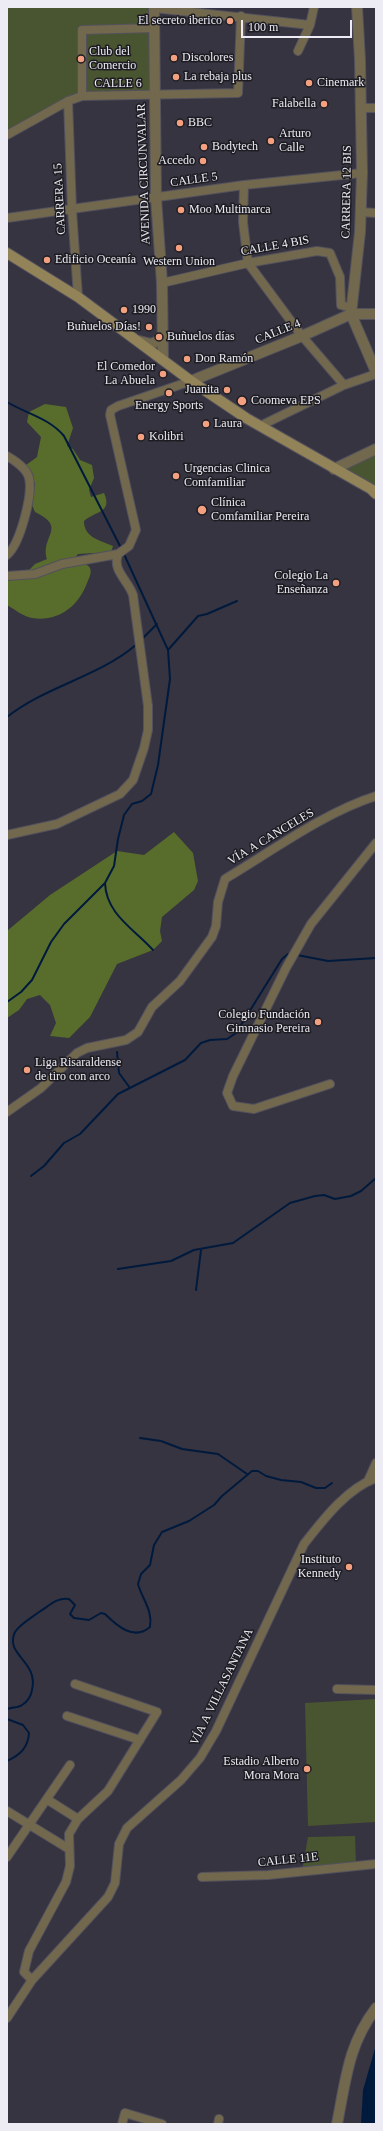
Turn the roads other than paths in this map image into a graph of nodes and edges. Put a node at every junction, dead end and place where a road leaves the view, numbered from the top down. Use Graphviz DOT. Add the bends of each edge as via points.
graph roads {
  1 [pos="154,7"];
  2 [pos="314,7"];
  3 [pos="356,7"];
  4 [pos="240,16"];
  5 [pos="310,25"];
  6 [pos="154,28"];
  7 [pos="298,51"];
  8 [pos="82,96"];
  9 [pos="154,96"];
  10 [pos="68,101"];
  11 [pos="360,108"];
  12 [pos="376,108"];
  13 [pos="7,135"];
  14 [pos="362,174"];
  15 [pos="244,185"];
  16 [pos="156,198"];
  17 [pos="72,210"];
  18 [pos="360,212"];
  19 [pos="376,213"];
  20 [pos="7,218"];
  21 [pos="7,253"];
  22 [pos="248,263"];
  23 [pos="162,283"];
  24 [pos="78,297"];
  25 [pos="351,311"];
  26 [pos="376,314"];
  27 [pos="302,336"];
  28 [pos="163,339"];
  29 [pos="139,341"];
  30 [pos="163,359"];
  31 [pos="376,373"];
  32 [pos="191,380"];
  33 [pos="344,385"];
  34 [pos="260,426"];
  35 [pos="376,449"];
  36 [pos="7,456"];
  37 [pos="334,469"];
  38 [pos="376,494"];
  39 [pos="118,554"];
  40 [pos="7,555"];
  41 [pos="7,576"];
  42 [pos="376,796"];
  43 [pos="7,835"];
  44 [pos="376,843"];
  45 [pos="330,1084"];
  46 [pos="7,1112"];
  47 [pos="376,1463"];
  48 [pos="372,1480"];
  49 [pos="75,1684"];
  50 [pos="337,1689"];
  51 [pos="376,1690"];
  52 [pos="67,1716"];
  53 [pos="140,1740"];
  54 [pos="70,1766"];
  55 [pos="48,1800"];
  56 [pos="7,1811"];
  57 [pos="78,1819"];
  58 [pos="30,1824"];
  59 [pos="69,1849"];
  60 [pos="7,1857"];
  61 [pos="376,1864"];
  62 [pos="202,1877"];
  63 [pos="32,1980"];
  64 [pos="376,2008"];
  65 [pos="7,2018"];
  66 [pos="122,2124"];
  67 [pos="162,2124"];
  68 [pos="337,2124"];
  1 -- 4 [label="street"];
  1 -- 6 [label="street, AVENIDA CIRCUNVALAR"];
  2 -- 5 [label="street"];
  3 -- 11 [label="street, CARRERA 12 BIS"];
  4 -- 5 [label="street"];
  4 -- 9 [label="street, CALLE 6" via="238,93"];
  5 -- 7 [label="street"];
  6 -- 8 [label="street" via="82,30"];
  6 -- 9 [label="street, AVENIDA CIRCUNVALAR"];
  8 -- 9 [label="street, CALLE 6"];
  8 -- 10 [label="street, CALLE 6"];
  9 -- 16 [label="street, AVENIDA CIRCUNVALAR"];
  10 -- 13 [label="street, CALLE 6"];
  10 -- 17 [label="street, CARRERA 15"];
  11 -- 12 [label="street"];
  11 -- 14 [label="street, CARRERA 12 BIS"];
  14 -- 15 [label="street, CALLE 5"];
  14 -- 18 [label="street, CARRERA 12 BIS"];
  15 -- 16 [label="street, CALLE 5"];
  15 -- 22 [label="street"];
  16 -- 17 [label="street, CALLE 5"];
  16 -- 23 [label="street, AVENIDA CIRCUNVALAR"];
  17 -- 20 [label="street, CALLE 5"];
  17 -- 24 [label="street, CARRERA 15"];
  18 -- 19 [label="street"];
  18 -- 25 [label="street, CARRERA 12 BIS"];
  21 -- 24 [label="main road"];
  22 -- 23 [label="street, CALLE 4 BIS"];
  22 -- 25 [label="street, CALLE 4 BIS" via="317,251 330,253 340,277 341,305"];
  22 -- 27 [label="street"];
  23 -- 28 [label="street, AVENIDA CIRCUNVALAR"];
  24 -- 29 [label="main road"];
  25 -- 26 [label="street, CALLE 4"];
  25 -- 27 [label="street, CALLE 4"];
  25 -- 31 [label="street"];
  27 -- 32 [label="street, CALLE 4"];
  27 -- 33 [label="street"];
  28 -- 29 [label="street" via="155,344"];
  28 -- 30 [label="street, AVENIDA CIRCUNVALAR"];
  29 -- 30 [label="main road"];
  30 -- 32 [label="main road"];
  31 -- 33 [label="street"];
  32 -- 34 [label="main road"];
  32 -- 39 [label="street" via="111,410 136,530 130,546"];
  33 -- 34 [label="street"];
  34 -- 37 [label="main road"];
  35 -- 37 [label="street"];
  36 -- 40 [label="street" via="25,472 30,484 18,539"];
  37 -- 38 [label="main road"];
  39 -- 41 [label="street" via="62,564 35,574"];
  39 -- 43 [label="street" via="117,568 133,595 148,706 148,730 133,780 120,794 58,824"];
  42 -- 46 [label="street, VÍA A CANCELES" via="359,801 330,816 225,879 212,937 180,981 152,1007 138,1032 126,1040 87,1048 77,1053 41,1088"];
  44 -- 45 [label="street" via="311,924 286,968 227,1093 233,1106 254,1109"];
  47 -- 48 [label="street"];
  48 -- 63 [label="street, VÍA A VILLASANTANA" via="350,1494 324,1518 304,1544 216,1731 200,1758 181,1780 127,1828 119,1844 115,1883 108,1897"];
  49 -- 53 [label="street" via="157,1712"];
  50 -- 51 [label="street"];
  52 -- 53 [label="street"];
  53 -- 57 [label="street" via="108,1791"];
  54 -- 55 [label="street"];
  55 -- 57 [label="street"];
  55 -- 58 [label="street"];
  56 -- 58 [label="street"];
  57 -- 59 [label="street" via="69,1834"];
  58 -- 59 [label="street"];
  58 -- 60 [label="street"];
  59 -- 63 [label="street" via="70,1866 66,1882 29,1951 24,1972"];
  61 -- 62 [label="street, CALLE 11E" via="268,1875"];
  63 -- 65 [label="street, VÍA A VILLASANTANA"];
  64 -- 68 [label="street" via="364,2024 352,2051"];
  66 -- 67 [label="street" via="125,2113"];
}
